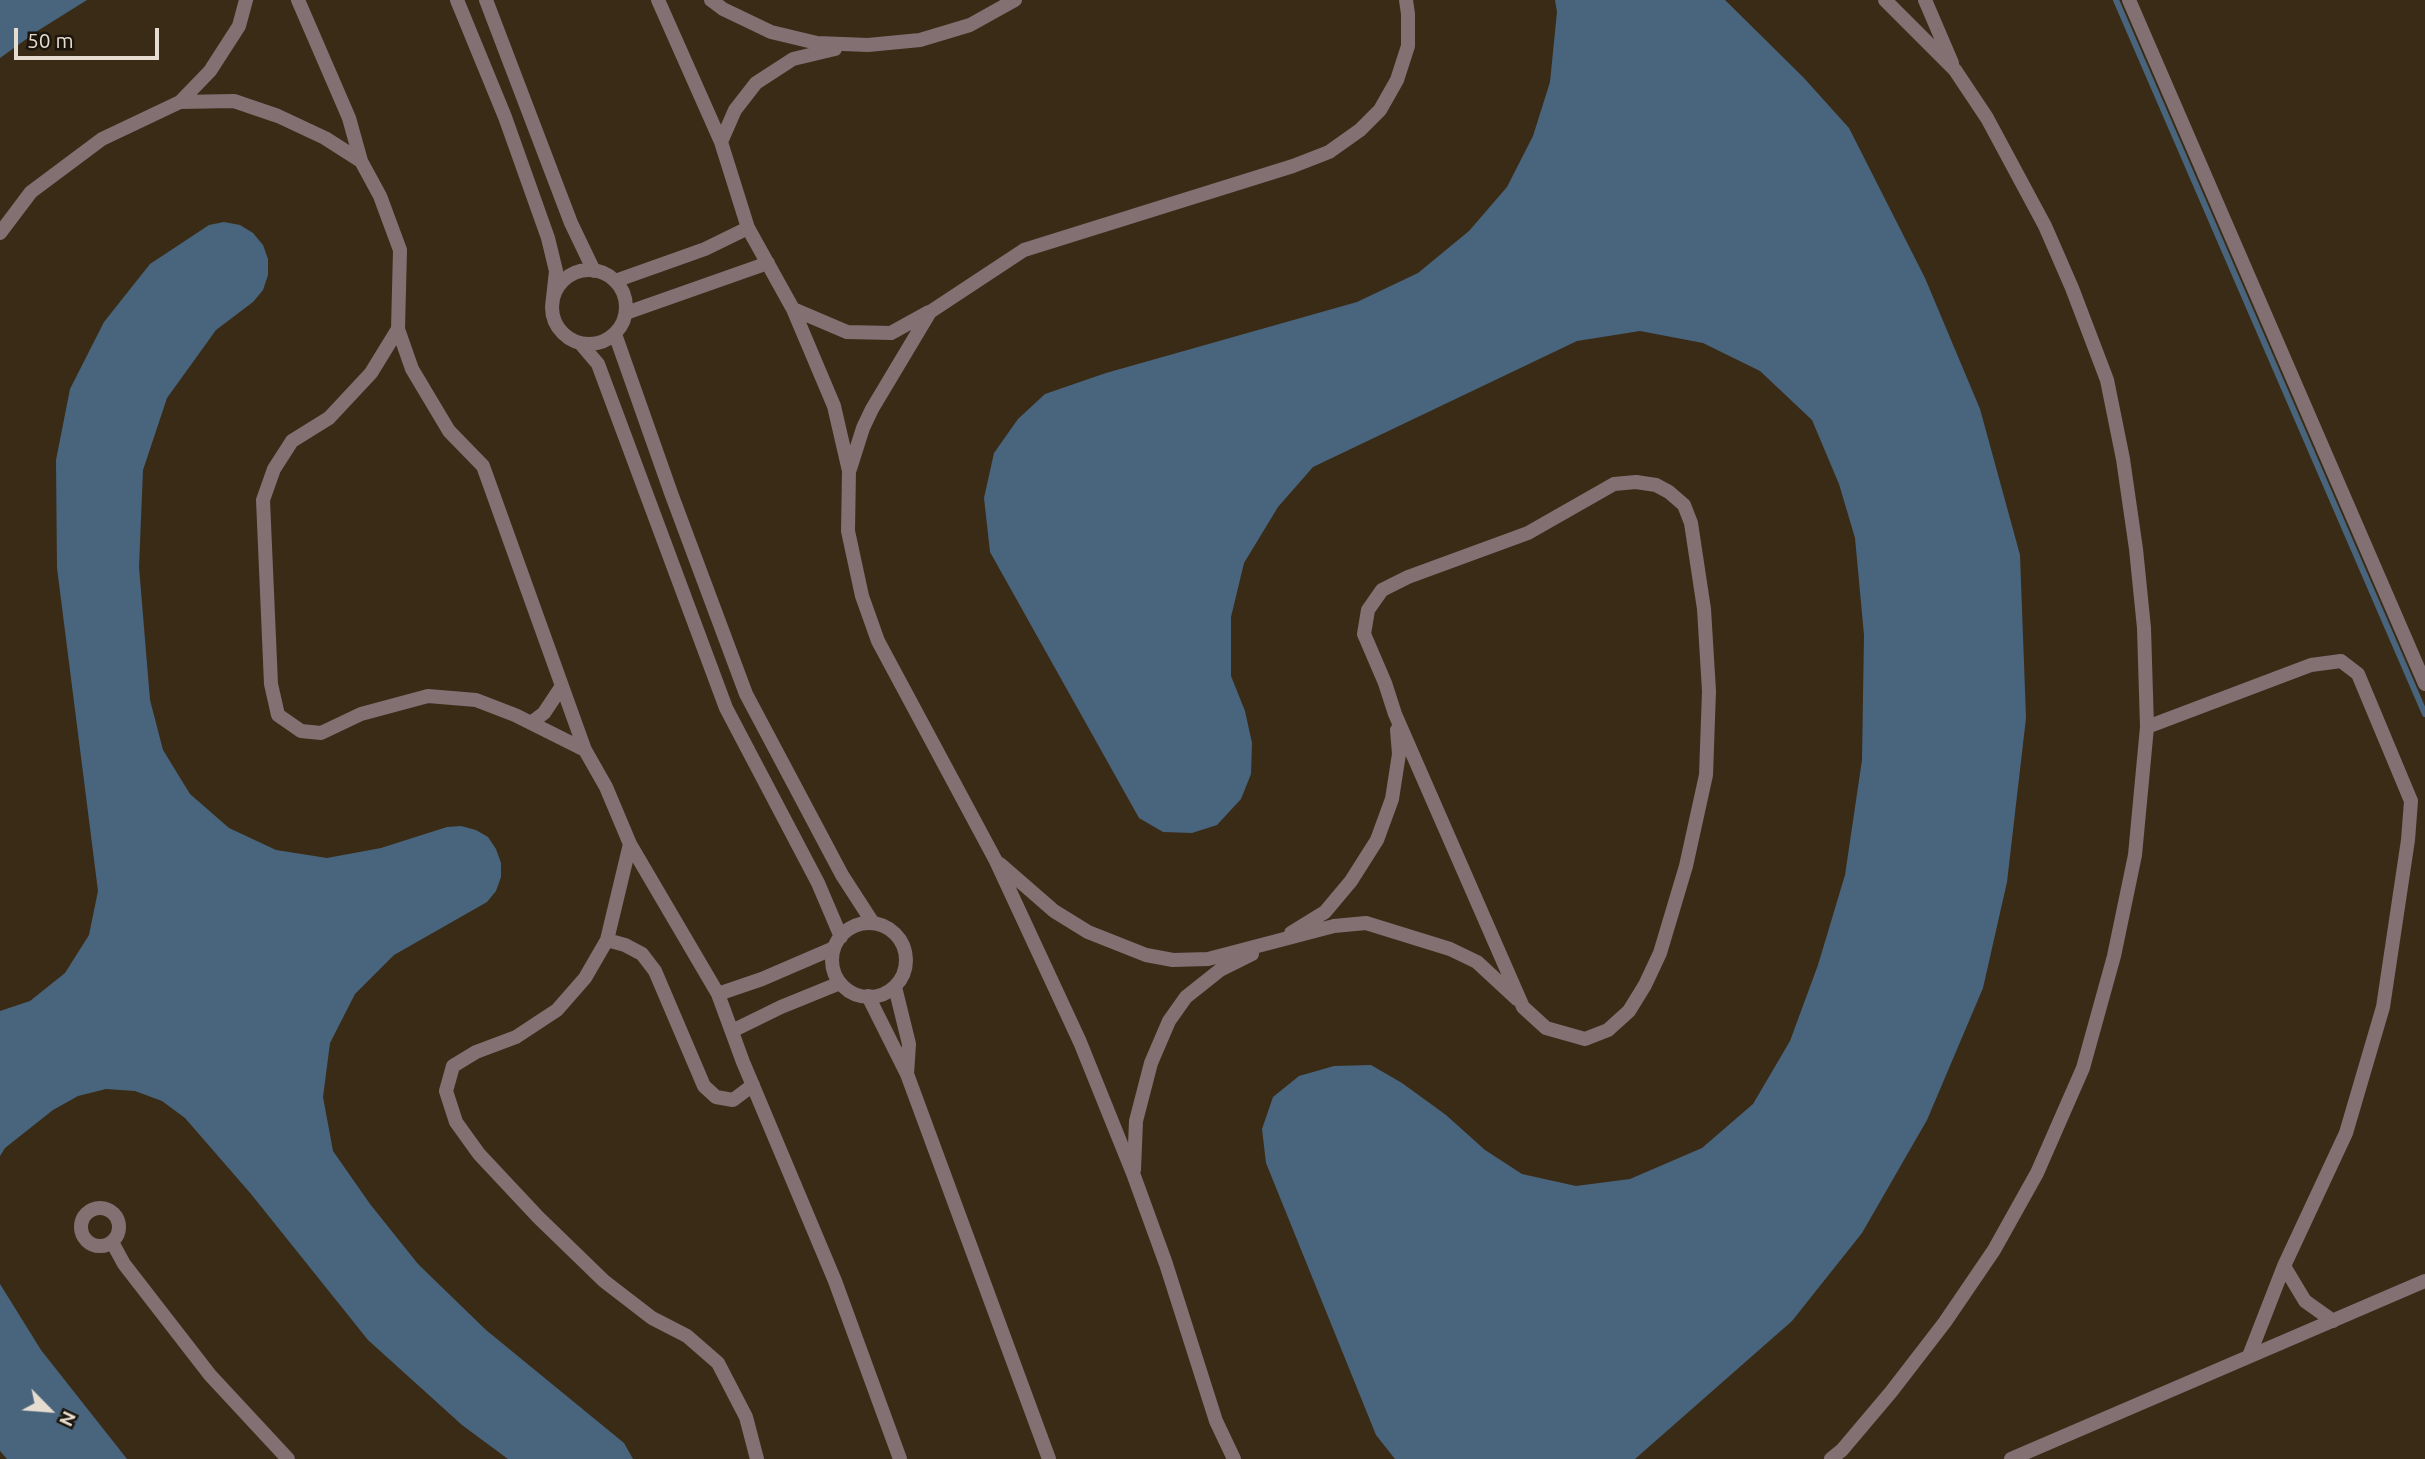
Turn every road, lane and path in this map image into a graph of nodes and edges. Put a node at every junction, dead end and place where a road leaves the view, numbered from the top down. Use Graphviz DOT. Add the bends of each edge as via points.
graph roads {
  1 [pos="246,0"];
  2 [pos="298,0"];
  3 [pos="457,0"];
  4 [pos="486,0"];
  5 [pos="658,0"];
  6 [pos="711,0"];
  7 [pos="1014,0"];
  8 [pos="1406,0"];
  9 [pos="1885,0"];
  10 [pos="1925,0"];
  11 [pos="2129,0"];
  12 [pos="853,45"];
  13 [pos="1955,70"];
  14 [pos="180,102"];
  15 [pos="721,142"];
  16 [pos="361,161"];
  17 [pos="748,228"];
  18 [pos="0,233"];
  19 [pos="768,263"];
  20 [pos="594,271"];
  21 [pos="615,281"];
  22 [pos="552,307"];
  23 [pos="793,309"];
  24 [pos="930,312"];
  25 [pos="626,313"];
  26 [pos="398,329"];
  27 [pos="615,334"];
  28 [pos="581,344"];
  29 [pos="849,471"];
  30 [pos="2425,684"];
  31 [pos="562,685"];
  32 [pos="1395,715"];
  33 [pos="531,723"];
  34 [pos="2147,727"];
  35 [pos="585,750"];
  36 [pos="630,844"];
  37 [pos="996,861"];
  38 [pos="873,923"];
  39 [pos="607,940"];
  40 [pos="1280,940"];
  41 [pos="837,942"];
  42 [pos="840,983"];
  43 [pos="895,986"];
  44 [pos="718,994"];
  45 [pos="868,996"];
  46 [pos="1524,1007"];
  47 [pos="732,1031"];
  48 [pos="907,1074"];
  49 [pos="753,1085"];
  50 [pos="1134,1176"];
  51 [pos="111,1242"];
  52 [pos="2284,1266"];
  53 [pos="2425,1281"];
  54 [pos="2333,1321"];
  55 [pos="2249,1356"];
  56 [pos="1839,1456"];
  57 [pos="288,1459"];
  58 [pos="757,1459"];
  59 [pos="900,1459"];
  60 [pos="1049,1459"];
  61 [pos="1234,1459"];
  62 [pos="2011,1459"];
  1 -- 14 [label="street" via="239,26 210,71"];
  2 -- 16 [label="street" via="349,118"];
  3 -- 22 [label="street" via="548,238 556,271"];
  4 -- 20 [label="street" via="571,223"];
  5 -- 15 [label="street"];
  6 -- 12 [label="street" via="771,32 817,43"];
  7 -- 12 [label="street" via="970,25 920,40"];
  8 -- 24 [label="street" via="1408,46 1397,80 1367,124 1329,152 1024,250"];
  9 -- 13 [label="street"];
  10 -- 13 [label="street"];
  11 -- 30 [label="street"];
  12 -- 15 [label="street" via="793,59 756,83 735,110"];
  13 -- 34 [label="street" via="1987,118 2045,226 2107,380 2136,549"];
  14 -- 16 [label="street" via="234,101 302,127"];
  14 -- 18 [label="street" via="102,139 32,192"];
  15 -- 17 [label="street"];
  16 -- 26 [label="street" via="400,250"];
  17 -- 19 [label="street"];
  17 -- 21 [label="street" via="705,249"];
  19 -- 23 [label="street"];
  19 -- 25 [label="street"];
  20 -- 21 [label="street"];
  20 -- 22 [label="street" via="570,276 561,284"];
  21 -- 25 [label="street" via="626,301"];
  22 -- 28 [label="street" via="561,330"];
  23 -- 24 [label="street" via="847,332 891,333"];
  23 -- 29 [label="street" via="834,406"];
  24 -- 29 [label="street" via="867,419"];
  25 -- 27 [label="street"];
  26 -- 31 [label="street" via="412,369 449,431 483,466"];
  26 -- 33 [label="street" via="371,373 329,418 292,441 263,500 271,684 278,715 301,731 321,733 361,714 428,696 476,700"];
  27 -- 28 [label="street" via="605,341"];
  27 -- 38 [label="street" via="746,694 842,875"];
  28 -- 41 [label="street" via="598,364 726,709 818,883"];
  29 -- 37 [label="street" via="848,531 878,642"];
  31 -- 33 [label="street" via="544,713"];
  31 -- 35 [label="street"];
  32 -- 40 [label="street" via="1399,754 1392,799 1377,840 1325,912"];
  32 -- 46 [label="street"];
  32 -- 46 [label="street" via="1364,634 1368,610 1382,590 1528,533 1614,484 1656,485 1684,505 1704,609 1709,691 1706,775 1660,953 1629,1011 1608,1030 1585,1038 1564,1034 1546,1028"];
  33 -- 35 [label="street"];
  34 -- 52 [label="street" via="2311,665 2340,661 2358,674 2411,801 2383,1007 2346,1133"];
  34 -- 56 [label="street" via="2135,855 2114,956 2083,1068 2037,1173 1994,1250 1945,1322"];
  35 -- 36 [label="street"];
  36 -- 39 [label="street"];
  36 -- 44 [label="street"];
  37 -- 40 [label="street" via="1054,911 1088,932 1146,955 1208,959"];
  37 -- 50 [label="street" via="1080,1042"];
  38 -- 41 [label="street" via="850,928"];
  38 -- 43 [label="street" via="885,926 902,942 905,966"];
  39 -- 49 [label="street" via="642,954 655,971 704,1086 716,1097 733,1100"];
  39 -- 58 [label="street" via="585,978 557,1010 516,1037 453,1066 446,1091 456,1122 479,1154 538,1217 604,1280 652,1318 687,1336 718,1363 746,1417"];
  40 -- 46 [label="street" via="1366,923 1477,962"];
  40 -- 50 [label="street" via="1220,970 1186,997 1169,1021 1151,1063 1136,1121"];
  41 -- 42 [label="street" via="832,960"];
  41 -- 44 [label="street" via="762,979"];
  42 -- 45 [label="street"];
  42 -- 47 [label="street"];
  43 -- 45 [label="street"];
  43 -- 48 [label="street" via="909,1044"];
  44 -- 47 [label="street"];
  45 -- 48 [label="street"];
  47 -- 49 [label="street"];
  48 -- 60 [label="street"];
  49 -- 59 [label="street" via="835,1281"];
  50 -- 61 [label="street" via="1216,1421"];
  51 -- 57 [label="street" via="209,1375"];
  52 -- 54 [label="street" via="2305,1301"];
  52 -- 55 [label="street"];
  53 -- 54 [label="street"];
  54 -- 55 [label="street"];
  55 -- 62 [label="street"];
}
